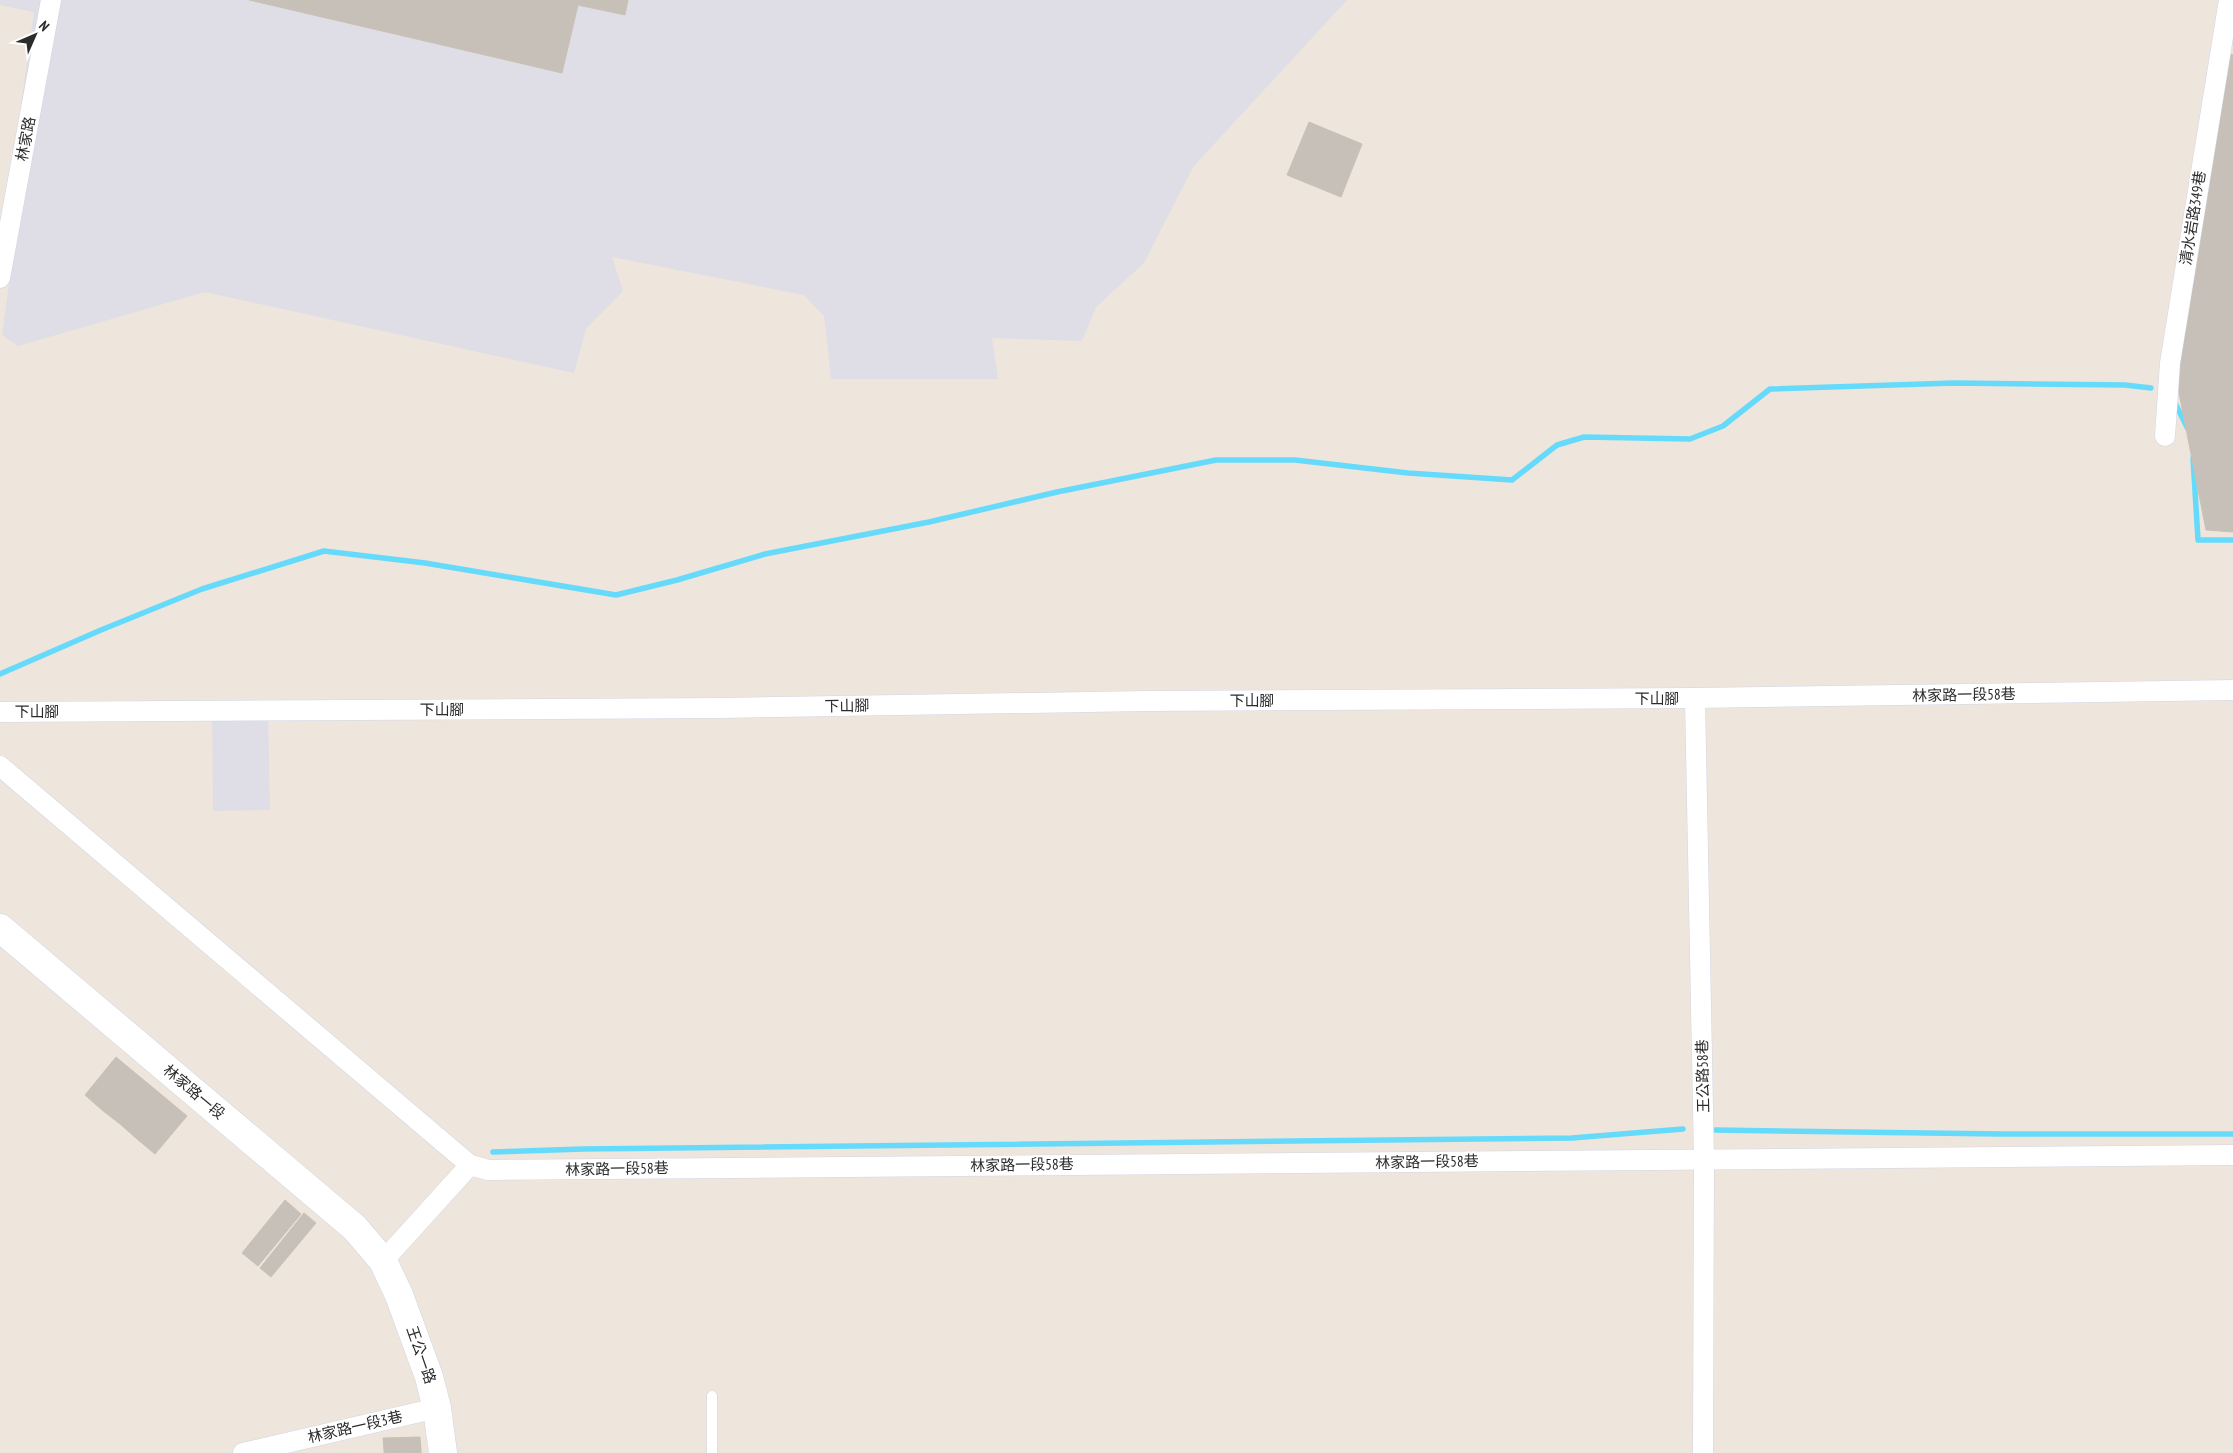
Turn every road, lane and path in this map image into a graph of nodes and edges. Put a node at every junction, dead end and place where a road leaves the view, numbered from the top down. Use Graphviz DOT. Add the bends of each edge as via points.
graph roads {
  1 [pos="52,0"];
  2 [pos="2229,0"];
  3 [pos="1,265"];
  4 [pos="2165,436"];
  5 [pos="2233,690"];
  6 [pos="1695,698"];
  7 [pos="0,712"];
  8 [pos="0,766"];
  9 [pos="1,932"];
  10 [pos="2233,1154"];
  11 [pos="1704,1159"];
  12 [pos="470,1165"];
  13 [pos="383,1262"];
  14 [pos="712,1396"];
  15 [pos="437,1408"];
  16 [pos="243,1453"];
  17 [pos="443,1453"];
  18 [pos="712,1453"];
  19 [pos="1703,1453"];
  1 -- 3 [label="street, 林家路"];
  2 -- 4 [label="street, 清水岩路349巷" via="2170,363"];
  5 -- 6 [label="street, 林家路一段58巷"];
  6 -- 7 [label="street, 下山腳"];
  6 -- 11 [label="street, 王公路58巷"];
  8 -- 12 [label="street"];
  9 -- 13 [label="street, 林家路一段" via="355,1228"];
  10 -- 11 [label="street, 林家路一段58巷"];
  11 -- 12 [label="street, 林家路一段58巷" via="488,1170"];
  11 -- 19 [label="street, 王公路58巷"];
  12 -- 13 [label="street"];
  13 -- 15 [label="street, 王公一路" via="399,1295"];
  14 -- 18 [label="lane"];
  15 -- 16 [label="street, 林家路一段3巷"];
  15 -- 17 [label="street, 王公一路"];
}
